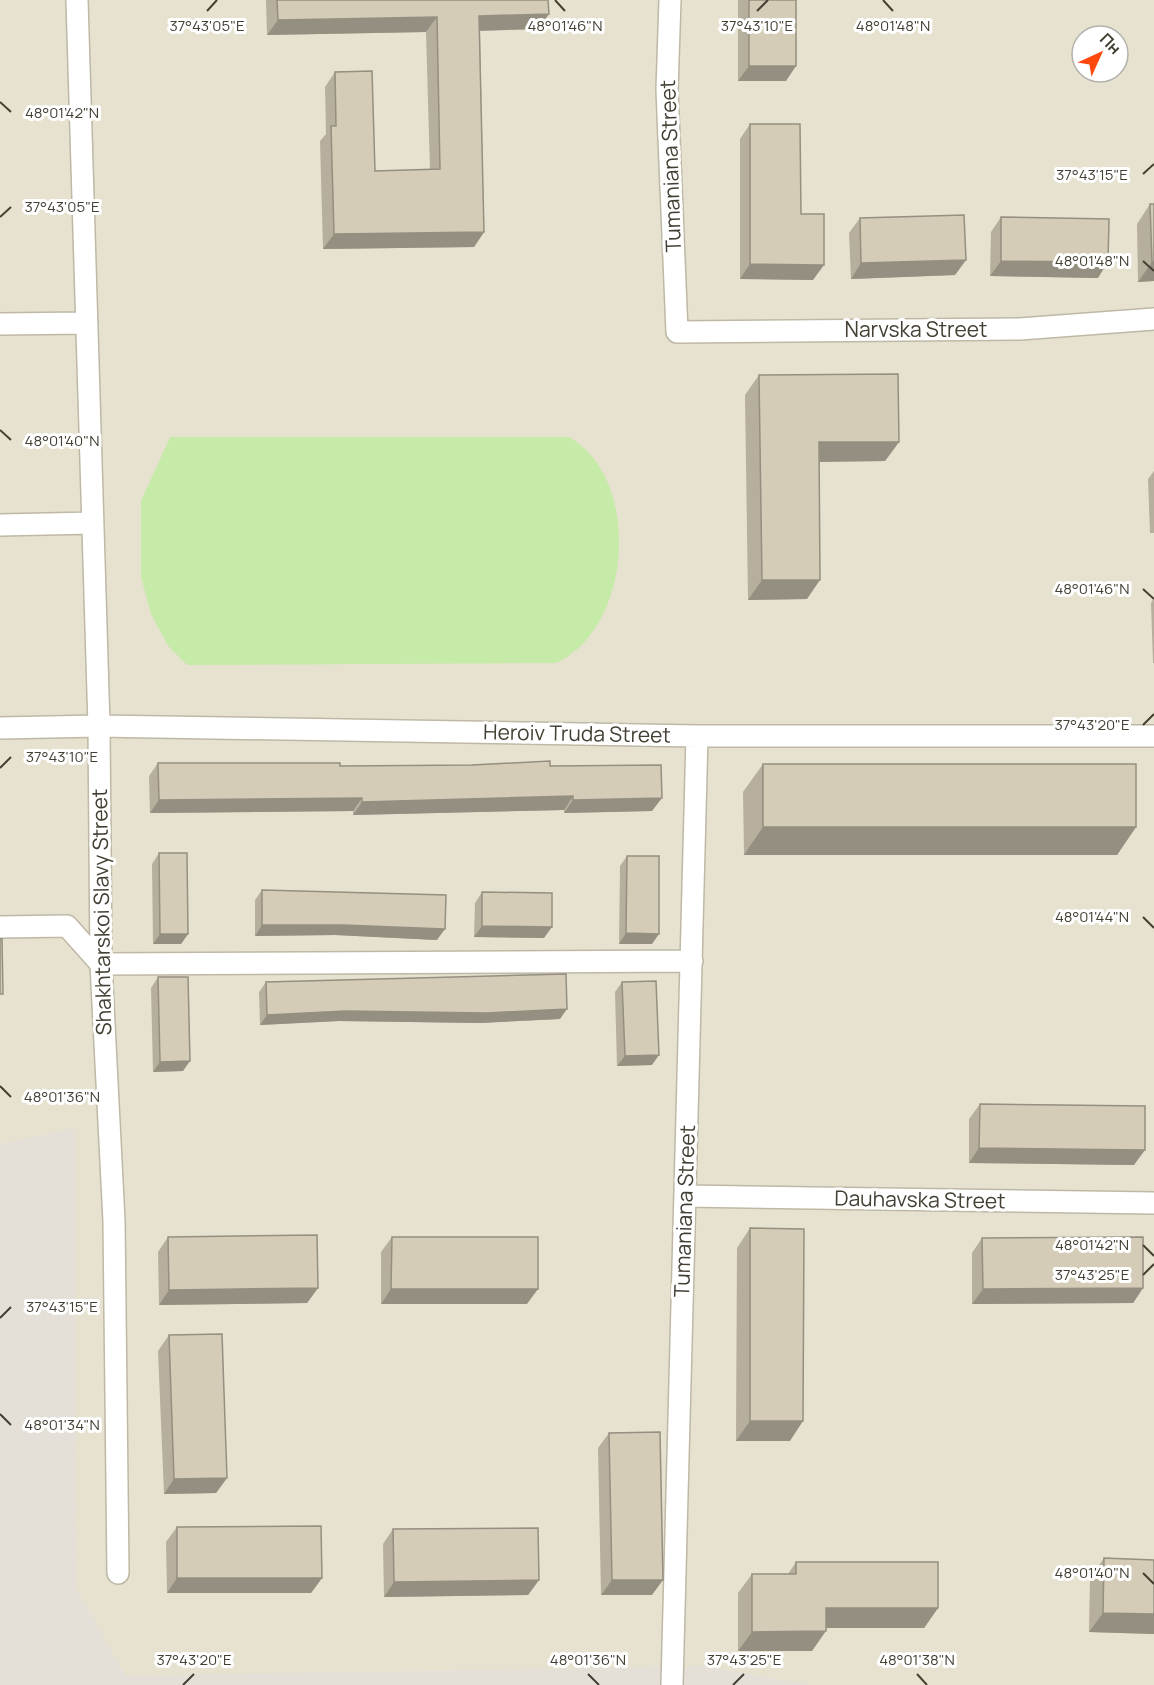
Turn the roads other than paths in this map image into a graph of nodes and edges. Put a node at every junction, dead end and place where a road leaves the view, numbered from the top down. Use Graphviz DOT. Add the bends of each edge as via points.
graph roads {
  1 [pos="77,0"];
  2 [pos="670,0"];
  3 [pos="1154,319"];
  4 [pos="87,323"];
  5 [pos="0,324"];
  6 [pos="677,332"];
  7 [pos="93,523"];
  8 [pos="0,525"];
  9 [pos="99,726"];
  10 [pos="0,728"];
  11 [pos="696,736"];
  12 [pos="1154,736"];
  13 [pos="0,927"];
  14 [pos="692,961"];
  15 [pos="101,964"];
  16 [pos="686,1196"];
  17 [pos="1154,1203"];
  18 [pos="118,1573"];
  19 [pos="672,1685"];
  1 -- 4 [label="street, Shakhtarskoi Slavy Street"];
  2 -- 6 [label="street, Tumaniana Street" via="668,90"];
  3 -- 6 [label="street, Narvska Street" via="1020,329"];
  4 -- 5 [label="street"];
  4 -- 7 [label="street, Shakhtarskoi Slavy Street"];
  7 -- 8 [label="street"];
  7 -- 9 [label="street, Shakhtarskoi Slavy Street"];
  9 -- 10 [label="street, Heroiv Truda Street"];
  9 -- 11 [label="street, Heroiv Truda Street"];
  9 -- 15 [label="street, Shakhtarskoi Slavy Street"];
  11 -- 12 [label="street, Heroiv Truda Street"];
  11 -- 14 [label="street, Tumaniana Street"];
  13 -- 15 [label="street" via="67,926"];
  14 -- 15 [label="street"];
  14 -- 16 [label="street, Tumaniana Street"];
  15 -- 18 [label="street, Shakhtarskoi Slavy Street" via="114,1221"];
  16 -- 17 [label="street, Dauhavska Street"];
  16 -- 19 [label="street, Tumaniana Street"];
}
